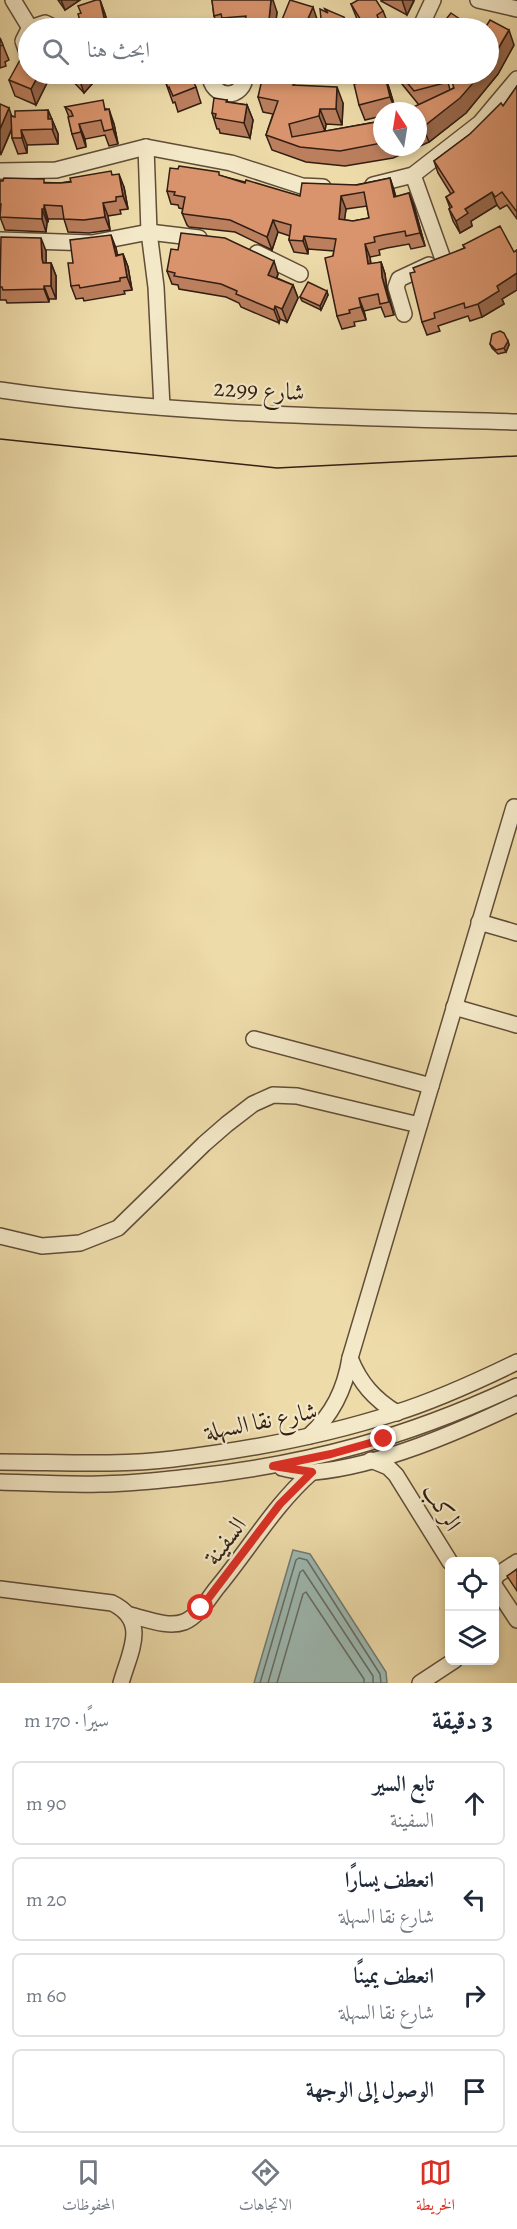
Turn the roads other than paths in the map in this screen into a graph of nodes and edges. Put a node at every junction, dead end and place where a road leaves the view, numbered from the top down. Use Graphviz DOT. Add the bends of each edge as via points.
graph roads {
  1 [pos="13,0"];
  2 [pos="433,0"];
  3 [pos="477,0"];
  4 [pos="517,9"];
  5 [pos="24,18"];
  6 [pos="425,18"];
  7 [pos="517,79"];
  8 [pos="212,84"];
  9 [pos="244,84"];
  10 [pos="147,147"];
  11 [pos="0,171"];
  12 [pos="413,175"];
  13 [pos="342,187"];
  14 [pos="362,188"];
  15 [pos="149,232"];
  16 [pos="212,239"];
  17 [pos="0,240"];
  18 [pos="242,247"];
  19 [pos="300,274"];
  20 [pos="404,314"];
  21 [pos="0,390"];
  22 [pos="162,407"];
  23 [pos="517,422"];
  24 [pos="514,807"];
  25 [pos="502,848"];
  26 [pos="517,851"];
  27 [pos="479,922"];
  28 [pos="516,930"];
  29 [pos="454,1007"];
  30 [pos="517,1025"];
  31 [pos="254,1039"];
  32 [pos="431,1086"];
  33 [pos="419,1125"];
  34 [pos="0,1236"];
  35 [pos="350,1358"];
  36 [pos="517,1362"];
  37 [pos="517,1386"];
  38 [pos="517,1404"];
  39 [pos="397,1413"];
  40 [pos="309,1436"];
  41 [pos="403,1450"];
  42 [pos="370,1460"];
  43 [pos="0,1462"];
  44 [pos="273,1466"];
  45 [pos="312,1472"];
  46 [pos="396,1475"];
  47 [pos="0,1482"];
  48 [pos="48,1484"];
  49 [pos="0,1494"];
  50 [pos="447,1557"];
  51 [pos="517,1562"];
  52 [pos="499,1574"];
  53 [pos="0,1589"];
  54 [pos="499,1591"];
  55 [pos="130,1616"];
  56 [pos="517,1620"];
  57 [pos="447,1665"];
  58 [pos="121,1683"];
  59 [pos="420,1683"];
  1 -- 5 [label="street"];
  2 -- 6 [label="street"];
  3 -- 4 [label="street"];
  7 -- 12 [label="street" via="480,123"];
  8 -- 9 [label="street" via="227,94"];
  10 -- 11 [label="street" via="56,170"];
  10 -- 13 [label="street" via="231,164 302,186"];
  10 -- 15 [label="street"];
  12 -- 14 [label="street"];
  12 -- 20 [label="street" via="448,257 399,279 396,287"];
  15 -- 16 [label="street"];
  15 -- 17 [label="street" via="92,243"];
  15 -- 22 [label="street"];
  18 -- 19 [label="street"];
  21 -- 22 [label="street, شارع 2299"];
  22 -- 23 [label="street, شارع 2299"];
  24 -- 25 [label="street"];
  25 -- 26 [label="street"];
  25 -- 27 [label="street"];
  27 -- 28 [label="street"];
  27 -- 29 [label="street"];
  29 -- 30 [label="street"];
  29 -- 32 [label="street"];
  31 -- 32 [label="street"];
  32 -- 33 [label="street"];
  33 -- 34 [label="street" via="297,1096 273,1095 253,1104 204,1144 118,1228 80,1243 42,1246"];
  33 -- 35 [label="street"];
  35 -- 39 [label="street" via="370,1394"];
  35 -- 40 [label="street" via="335,1405"];
  36 -- 39 [label="street, شارع نقا السهلة"];
  37 -- 44 [label="street, شارع نقا السهلة" via="393,1436"];
  38 -- 41 [label="street, شارع نقا السهلة"];
  39 -- 40 [label="street, شارع نقا السهلة"];
  40 -- 43 [label="street, شارع نقا السهلة" via="171,1459"];
  41 -- 42 [label="street, شارع نقا السهلة"];
  41 -- 46 [label="street, الركب"];
  42 -- 45 [label="street, شارع نقا السهلة"];
  42 -- 46 [label="street, الركب"];
  44 -- 45 [label="street, شارع نقا السهلة"];
  44 -- 48 [label="street, شارع نقا السهلة" via="143,1482"];
  45 -- 55 [label="street, السفينة" via="290,1492 193,1617 170,1624"];
  46 -- 50 [label="street, الركب"];
  47 -- 48 [label="street, شارع نقا السهلة"];
  48 -- 49 [label="street"];
  51 -- 52 [label="street"];
  53 -- 55 [label="street, السفينة" via="112,1602"];
  54 -- 56 [label="street"];
  55 -- 58 [label="street" via="133,1640"];
  57 -- 59 [label="street"];
}
